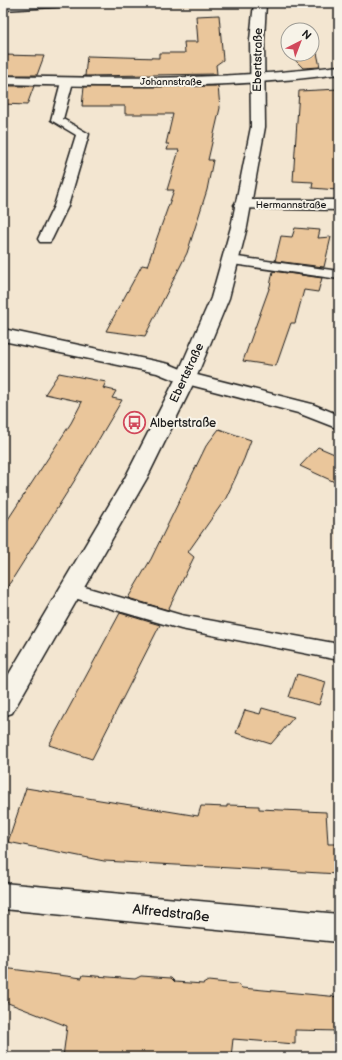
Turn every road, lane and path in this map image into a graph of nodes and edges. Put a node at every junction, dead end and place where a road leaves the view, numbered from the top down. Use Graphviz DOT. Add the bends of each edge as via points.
graph roads {
  1 [pos="71,3"];
  2 [pos="260,3"];
  3 [pos="4,7"];
  4 [pos="339,70"];
  5 [pos="257,79"];
  6 [pos="3,80"];
  7 [pos="68,82"];
  8 [pos="242,205"];
  9 [pos="339,205"];
  10 [pos="45,239"];
  11 [pos="230,260"];
  12 [pos="339,275"];
  13 [pos="3,334"];
  14 [pos="186,378"];
  15 [pos="339,423"];
  16 [pos="72,590"];
  17 [pos="339,652"];
  18 [pos="3,706"];
  19 [pos="3,896"];
  20 [pos="339,928"];
  1 -- 3 [label="lane"];
  2 -- 5 [label="street, Ebertstraße"];
  4 -- 5 [label="street, Johannstraße"];
  5 -- 7 [label="street, Johannstraße" via="194,83"];
  5 -- 8 [label="street, Ebertstraße" via="258,128"];
  6 -- 7 [label="street, Johannstraße"];
  7 -- 10 [label="lane" via="57,120 83,134 61,206"];
  8 -- 9 [label="street, Hermannstraße"];
  8 -- 11 [label="street, Ebertstraße"];
  11 -- 12 [label="lane"];
  11 -- 14 [label="street, Ebertstraße" via="220,298"];
  13 -- 14 [label="street" via="162,368"];
  14 -- 15 [label="street" via="305,408"];
  14 -- 16 [label="street, Ebertstraße" via="136,478"];
  16 -- 17 [label="lane" via="181,622"];
  16 -- 18 [label="street, Ebertstraße"];
  19 -- 20 [label="street, Alfredstraße"];
}
